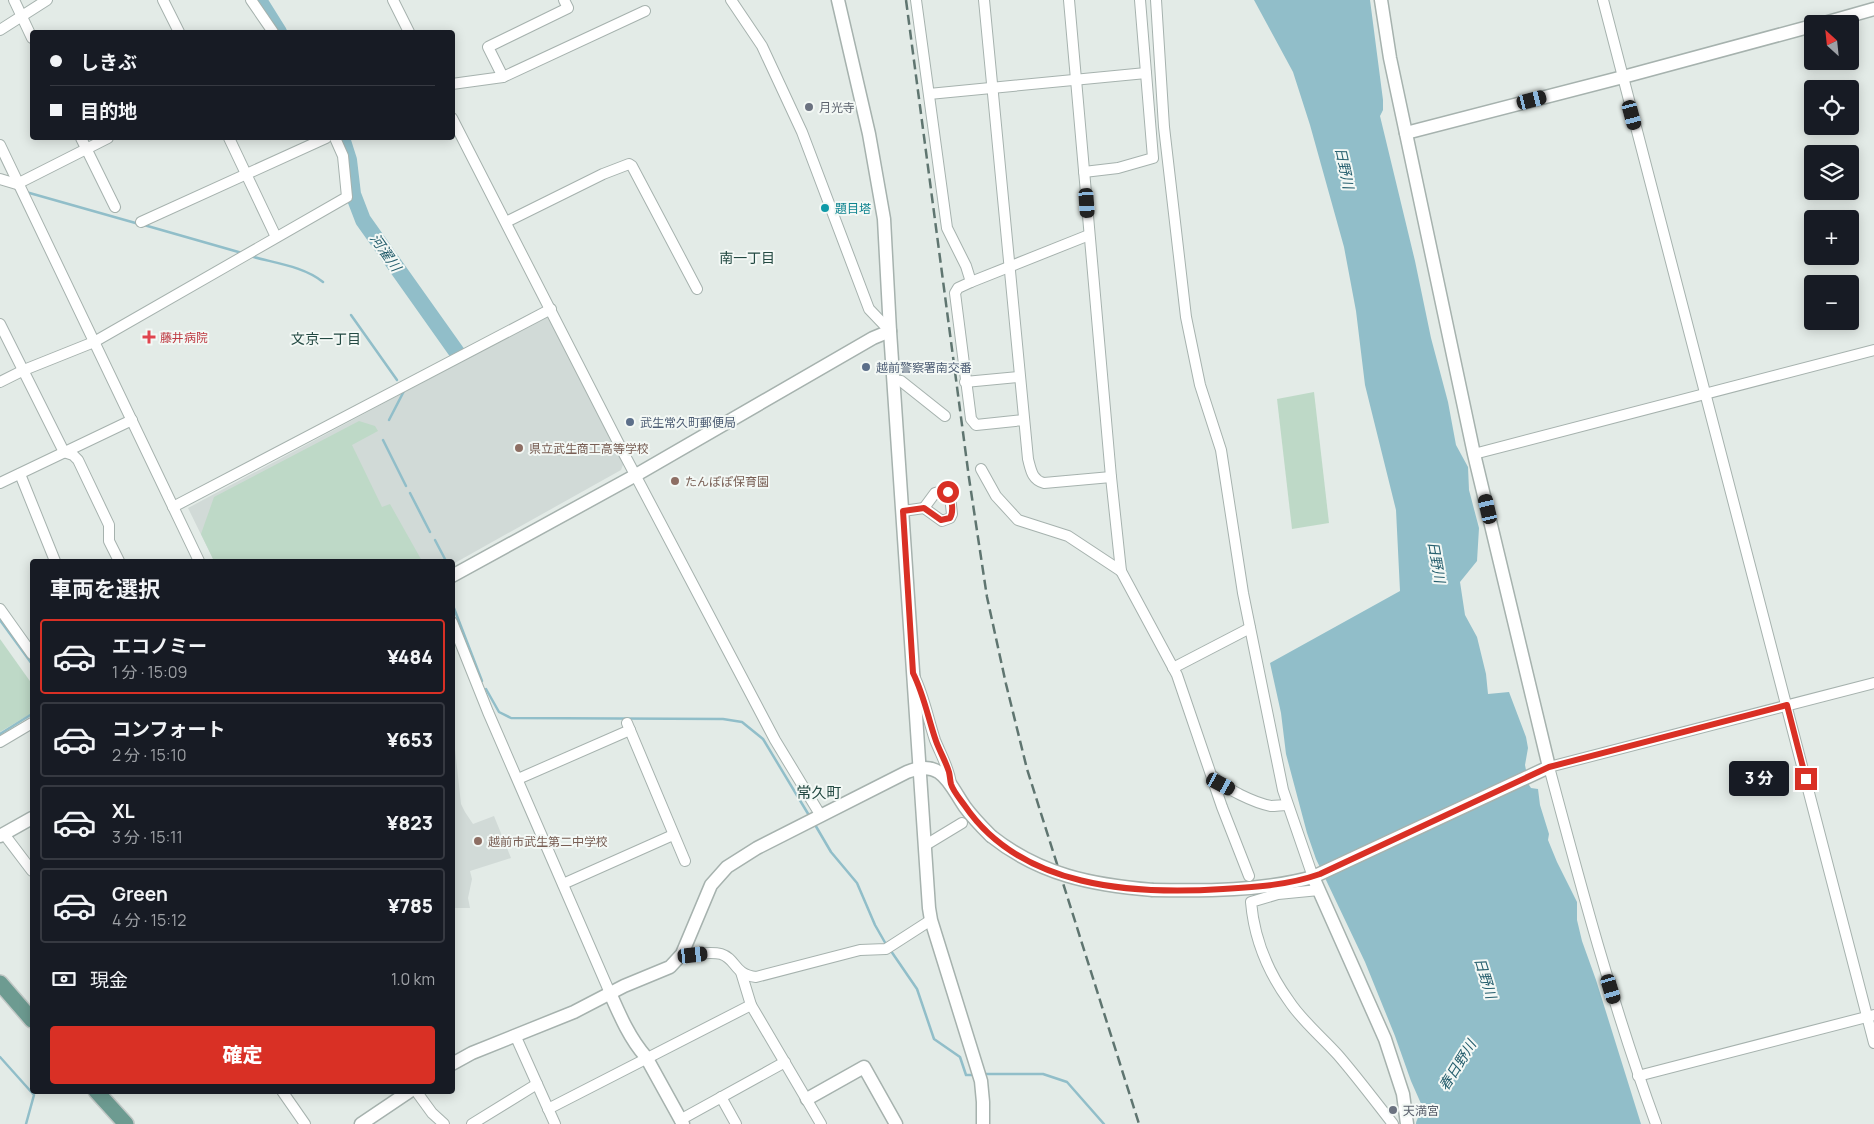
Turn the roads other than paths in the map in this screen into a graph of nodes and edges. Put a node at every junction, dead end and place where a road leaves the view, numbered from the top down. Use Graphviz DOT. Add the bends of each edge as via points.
graph roads {
  1 [pos="14,0"];
  2 [pos="47,0"];
  3 [pos="163,0"];
  4 [pos="251,0"];
  5 [pos="393,0"];
  6 [pos="564,0"];
  7 [pos="732,0"];
  8 [pos="838,0"];
  9 [pos="916,0"];
  10 [pos="984,0"];
  11 [pos="1069,0"];
  12 [pos="1140,0"];
  13 [pos="1156,0"];
  14 [pos="1381,0"];
  15 [pos="1603,0"];
  16 [pos="1874,9"];
  17 [pos="645,11"];
  18 [pos="1853,15"];
  19 [pos="22,16"];
  20 [pos="1804,28"];
  21 [pos="0,30"];
  22 [pos="178,30"];
  23 [pos="271,30"];
  24 [pos="408,30"];
  25 [pos="30,34"];
  26 [pos="1146,73"];
  27 [pos="503,77"];
  28 [pos="1623,77"];
  29 [pos="1076,80"];
  30 [pos="455,84"];
  31 [pos="992,88"];
  32 [pos="929,94"];
  33 [pos="455,124"];
  34 [pos="1406,132"];
  35 [pos="81,140"];
  36 [pos="104,140"];
  37 [pos="230,140"];
  38 [pos="321,140"];
  39 [pos="336,140"];
  40 [pos="0,145"];
  41 [pos="86,149"];
  42 [pos="1084,172"];
  43 [pos="246,173"];
  44 [pos="0,179"];
  45 [pos="19,184"];
  46 [pos="115,208"];
  47 [pos="141,222"];
  48 [pos="506,222"];
  49 [pos="1089,235"];
  50 [pos="276,237"];
  51 [pos="1009,268"];
  52 [pos="971,282"];
  53 [pos="698,289"];
  54 [pos="551,309"];
  55 [pos="0,324"];
  56 [pos="890,331"];
  57 [pos="94,342"];
  58 [pos="1874,350"];
  59 [pos="24,370"];
  60 [pos="1019,378"];
  61 [pos="893,380"];
  62 [pos="0,382"];
  63 [pos="966,382"];
  64 [pos="1706,395"];
  65 [pos="945,416"];
  66 [pos="132,420"];
  67 [pos="1024,420"];
  68 [pos="64,452"];
  69 [pos="1474,454"];
  70 [pos="981,469"];
  71 [pos="20,474"];
  72 [pos="636,475"];
  73 [pos="1111,476"];
  74 [pos="0,483"];
  75 [pos="174,507"];
  76 [pos="924,508"];
  77 [pos="903,511"];
  78 [pos="54,559"];
  79 [pos="117,559"];
  80 [pos="198,559"];
  81 [pos="1121,571"];
  82 [pos="455,574"];
  83 [pos="0,609"];
  84 [pos="1250,628"];
  85 [pos="455,630"];
  86 [pos="30,650"];
  87 [pos="1173,668"];
  88 [pos="913,673"];
  89 [pos="1874,683"];
  90 [pos="1787,705"];
  91 [pos="30,724"];
  92 [pos="0,742"];
  93 [pos="1549,767"];
  94 [pos="920,768"];
  95 [pos="1211,772"];
  96 [pos="518,779"];
  97 [pos="951,784"];
  98 [pos="1287,805"];
  99 [pos="30,819"];
  100 [pos="815,819"];
  101 [pos="962,823"];
  102 [pos="2,835"];
  103 [pos="673,835"];
  104 [pos="924,846"];
  105 [pos="685,861"];
  106 [pos="30,870"];
  107 [pos="1249,876"];
  108 [pos="1317,876"];
  109 [pos="563,884"];
  110 [pos="1320,890"];
  111 [pos="931,920"];
  112 [pos="682,954"];
  113 [pos="741,972"];
  114 [pos="0,983"];
  115 [pos="610,993"];
  116 [pos="751,1005"];
  117 [pos="1871,1016"];
  118 [pos="30,1018"];
  119 [pos="515,1035"];
  120 [pos="1874,1043"];
  121 [pos="646,1057"];
  122 [pos="455,1062"];
  123 [pos="785,1062"];
  124 [pos="1638,1076"];
  125 [pos="537,1084"];
  126 [pos="99,1094"];
  127 [pos="284,1094"];
  128 [pos="406,1094"];
  129 [pos="418,1094"];
  130 [pos="720,1098"];
  131 [pos="807,1099"];
  132 [pos="548,1109"];
  133 [pos="432,1113"];
  134 [pos="367,1122"];
  135 [pos="681,1122"];
  136 [pos="126,1124"];
  137 [pos="305,1124"];
  138 [pos="438,1124"];
  139 [pos="444,1124"];
  140 [pos="472,1124"];
  141 [pos="555,1124"];
  142 [pos="736,1124"];
  143 [pos="822,1124"];
  144 [pos="896,1124"];
  145 [pos="983,1124"];
  146 [pos="1393,1124"];
  147 [pos="1407,1124"];
  148 [pos="1656,1124"];
  1 -- 19 [label="street"];
  2 -- 19 [label="street"];
  3 -- 22 [label="street"];
  4 -- 23 [label="street"];
  5 -- 24 [label="street"];
  6 -- 27 [label="street" via="568,8 488,47"];
  7 -- 56 [label="street" via="762,46 802,132 869,309"];
  8 -- 56 [label="street" via="869,134 884,219"];
  9 -- 32 [label="street"];
  10 -- 31 [label="street"];
  11 -- 29 [label="street"];
  12 -- 26 [label="street"];
  13 -- 84 [label="street" via="1165,136 1186,317 1198,378 1221,450"];
  14 -- 34 [label="street"];
  15 -- 28 [label="street"];
  16 -- 18 [label="street"];
  17 -- 27 [label="street"];
  19 -- 21 [label="street"];
  19 -- 25 [label="street"];
  20 -- 28 [label="street"];
  26 -- 29 [label="street"];
  26 -- 42 [label="street" via="1153,158 1118,168"];
  27 -- 30 [label="street"];
  28 -- 34 [label="street"];
  28 -- 64 [label="street"];
  29 -- 31 [label="street"];
  29 -- 42 [label="street"];
  31 -- 32 [label="street"];
  31 -- 51 [label="street"];
  32 -- 52 [label="street" via="947,228"];
  33 -- 48 [label="street"];
  34 -- 69 [label="street"];
  35 -- 41 [label="street"];
  36 -- 41 [label="street"];
  37 -- 43 [label="street"];
  38 -- 43 [label="street"];
  39 -- 50 [label="street" via="343,156 347,197"];
  40 -- 45 [label="street"];
  41 -- 45 [label="street"];
  41 -- 46 [label="street"];
  42 -- 49 [label="street"];
  43 -- 47 [label="street"];
  43 -- 50 [label="street"];
  44 -- 45 [label="street"];
  45 -- 57 [label="street"];
  48 -- 53 [label="street" via="629,164"];
  48 -- 54 [label="street"];
  49 -- 51 [label="street"];
  49 -- 73 [label="street"];
  50 -- 57 [label="street"];
  51 -- 52 [label="street"];
  51 -- 60 [label="street"];
  52 -- 63 [label="street" via="958,288 956,293"];
  54 -- 72 [label="street"];
  54 -- 75 [label="street"];
  55 -- 59 [label="street"];
  56 -- 61 [label="street"];
  56 -- 72 [label="street"];
  57 -- 59 [label="street"];
  57 -- 66 [label="street"];
  58 -- 64 [label="street"];
  59 -- 62 [label="street"];
  59 -- 68 [label="street"];
  60 -- 63 [label="street"];
  60 -- 67 [label="street"];
  61 -- 65 [label="street" via="901,381"];
  61 -- 77 [label="street"];
  63 -- 67 [label="street" via="971,419 976,425"];
  64 -- 69 [label="street"];
  64 -- 90 [label="street"];
  66 -- 68 [label="street"];
  66 -- 75 [label="street"];
  67 -- 73 [label="street" via="1028,459 1033,477 1038,482"];
  68 -- 71 [label="street"];
  68 -- 79 [label="street" via="78,460 109,525 108,541"];
  69 -- 93 [label="street"];
  70 -- 81 [label="street" via="996,496 1018,520 1068,536"];
  71 -- 74 [label="street"];
  71 -- 78 [label="street"];
  72 -- 82 [label="street"];
  72 -- 100 [label="street"];
  73 -- 81 [label="street"];
  75 -- 80 [label="street"];
  76 -- 77 [label="street"];
  77 -- 88 [label="street"];
  81 -- 87 [label="street"];
  83 -- 86 [label="street"];
  84 -- 87 [label="street"];
  84 -- 98 [label="street"];
  85 -- 96 [label="street"];
  87 -- 95 [label="street"];
  88 -- 94 [label="street"];
  88 -- 97 [label="street"];
  89 -- 90 [label="street"];
  90 -- 93 [label="street"];
  90 -- 117 [label="street"];
  91 -- 92 [label="street"];
  93 -- 108 [label="street"];
  93 -- 124 [label="street" via="1590,920"];
  94 -- 97 [label="street" via="936,770"];
  94 -- 100 [label="street"];
  94 -- 104 [label="street"];
  95 -- 98 [label="street" via="1221,784 1234,791 1272,806"];
  95 -- 107 [label="street"];
  96 -- 103 [label="street" via="628,726"];
  96 -- 109 [label="street"];
  97 -- 108 [label="street, bridge" via="966,808 991,836 1023,859 1092,883 1153,890 1210,890 1258,887"];
  98 -- 108 [label="street"];
  99 -- 102 [label="street"];
  100 -- 112 [label="street" via="727,866 710,885"];
  101 -- 104 [label="street"];
  102 -- 106 [label="street"];
  103 -- 105 [label="street"];
  103 -- 109 [label="street"];
  104 -- 111 [label="street"];
  108 -- 110 [label="street"];
  109 -- 115 [label="street"];
  110 -- 146 [label="street" via="1278,894 1251,902 1259,942 1289,1002 1337,1054"];
  110 -- 147 [label="street" via="1385,1039 1403,1094"];
  111 -- 113 [label="street" via="886,949 860,950 756,977"];
  111 -- 145 [label="street" via="979,1075 984,1102"];
  112 -- 113 [label="street" via="721,954"];
  112 -- 115 [label="street" via="670,967"];
  113 -- 116 [label="street"];
  114 -- 118 [label="main road"];
  115 -- 119 [label="street" via="574,1012"];
  115 -- 121 [label="street" via="621,1018"];
  116 -- 121 [label="street"];
  116 -- 123 [label="street"];
  117 -- 120 [label="street"];
  117 -- 124 [label="street"];
  119 -- 122 [label="street"];
  119 -- 125 [label="street"];
  121 -- 132 [label="street"];
  121 -- 135 [label="street"];
  123 -- 130 [label="street"];
  123 -- 131 [label="street"];
  124 -- 148 [label="street"];
  125 -- 132 [label="street"];
  125 -- 140 [label="street"];
  126 -- 136 [label="main road"];
  127 -- 137 [label="street"];
  128 -- 134 [label="street"];
  129 -- 133 [label="street"];
  130 -- 135 [label="street"];
  130 -- 142 [label="street"];
  131 -- 143 [label="street"];
  131 -- 144 [label="street" via="864,1067"];
  132 -- 141 [label="street"];
  133 -- 138 [label="street"];
  133 -- 139 [label="street"];
}
